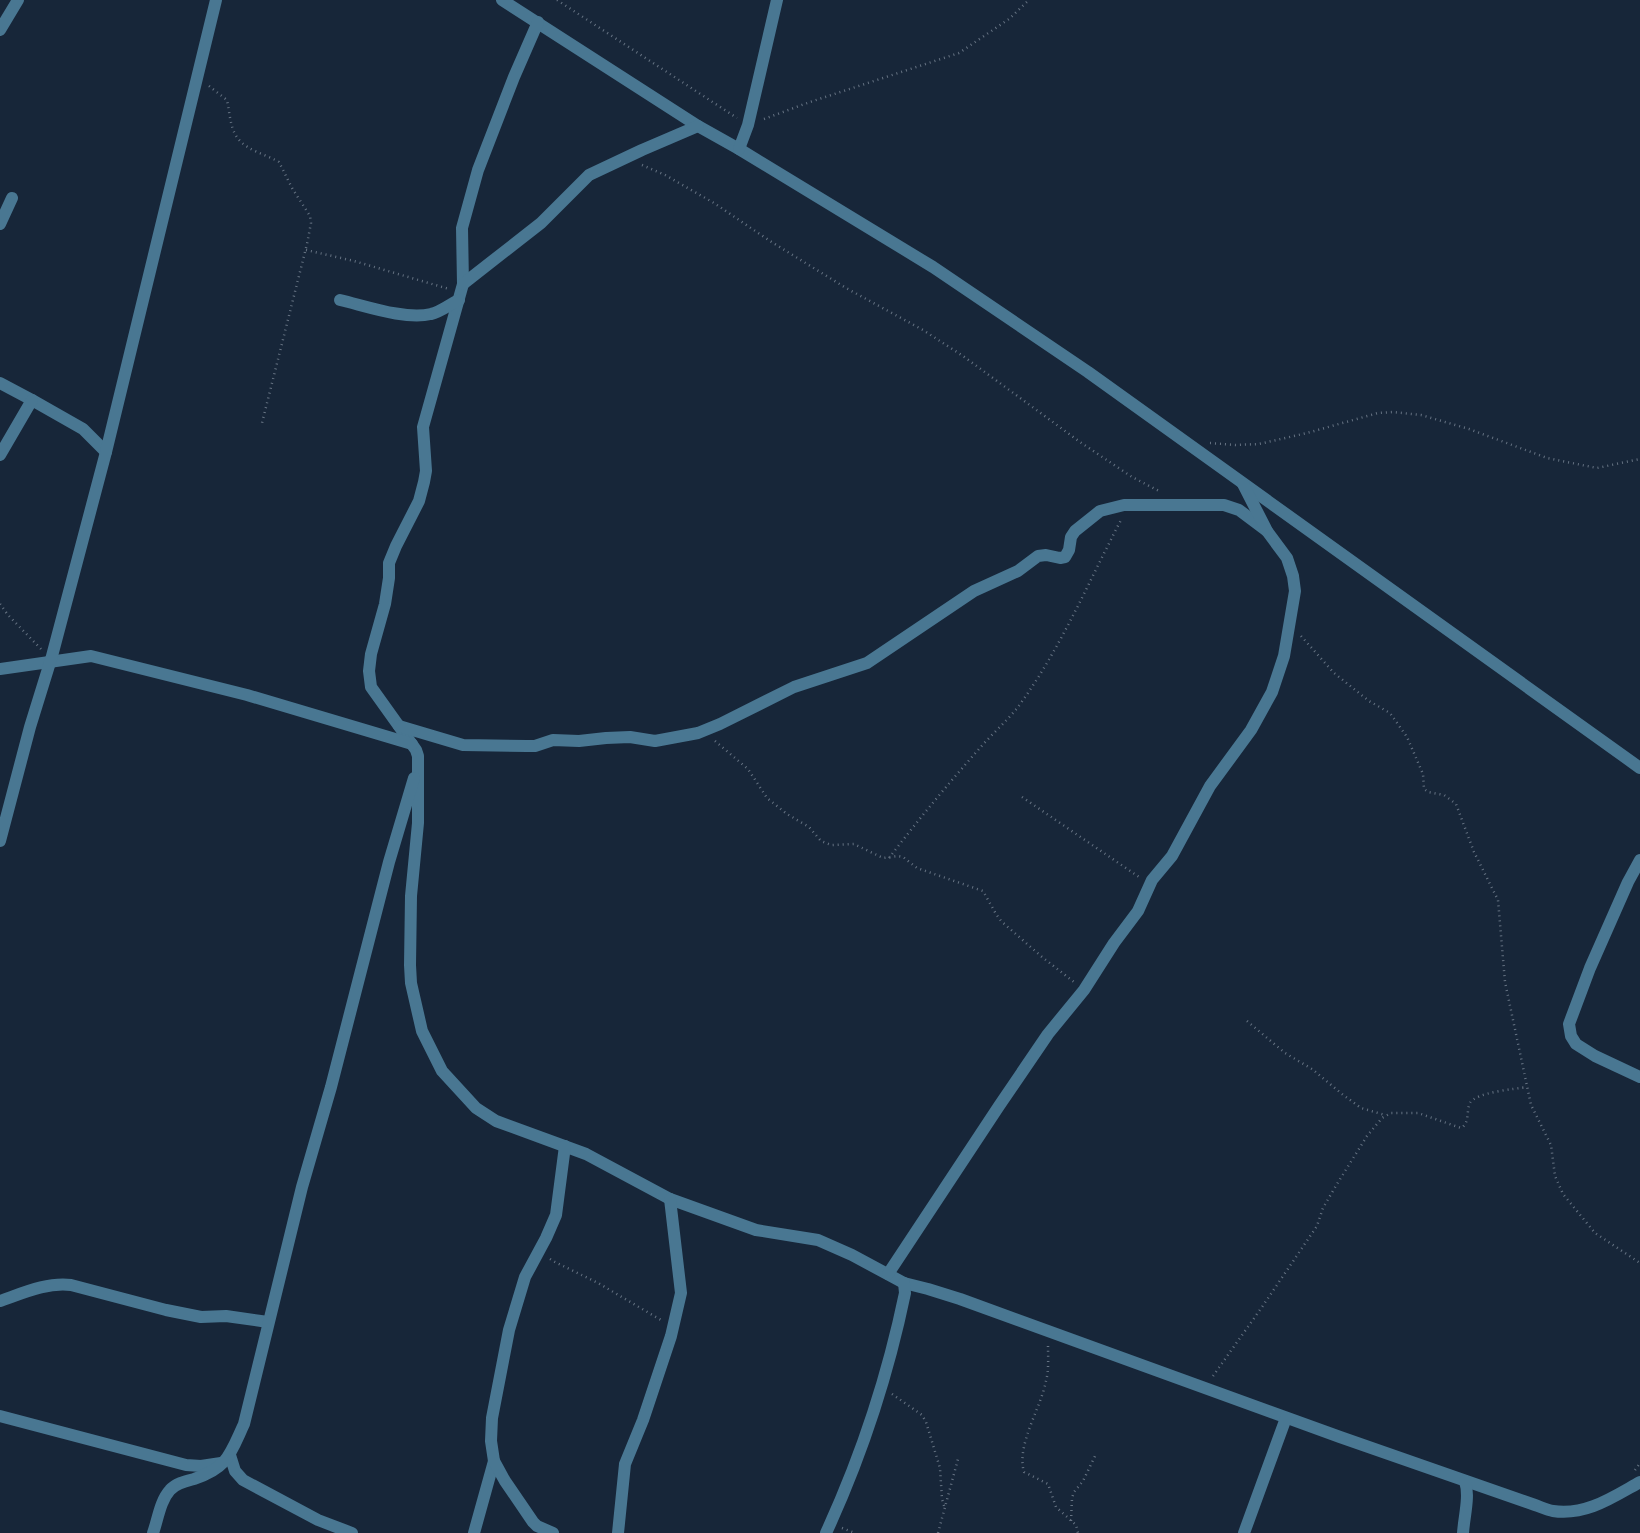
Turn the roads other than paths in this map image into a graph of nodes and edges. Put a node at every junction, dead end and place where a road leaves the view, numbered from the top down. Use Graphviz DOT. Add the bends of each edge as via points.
graph roads {
  1 [pos="18,0"];
  2 [pos="216,0"];
  3 [pos="502,0"];
  4 [pos="777,0"];
  5 [pos="538,22"];
  6 [pos="0,30"];
  7 [pos="698,126"];
  8 [pos="739,149"];
  9 [pos="12,198"];
  10 [pos="0,224"];
  11 [pos="461,292"];
  12 [pos="340,300"];
  13 [pos="0,384"];
  14 [pos="32,400"];
  15 [pos="2,448"];
  16 [pos="106,452"];
  17 [pos="1242,482"];
  18 [pos="1267,531"];
  19 [pos="51,658"];
  20 [pos="0,668"];
  21 [pos="399,726"];
  22 [pos="412,744"];
  23 [pos="418,765"];
  24 [pos="1640,768"];
  25 [pos="0,840"];
  26 [pos="1640,860"];
  27 [pos="1640,1077"];
  28 [pos="565,1146"];
  29 [pos="670,1199"];
  30 [pos="888,1274"];
  31 [pos="904,1283"];
  32 [pos="0,1301"];
  33 [pos="268,1322"];
  34 [pos="0,1416"];
  35 [pos="1286,1418"];
  36 [pos="228,1459"];
  37 [pos="494,1460"];
  38 [pos="1465,1481"];
  39 [pos="1640,1482"];
  40 [pos="327,1528"];
  41 [pos="153,1533"];
  42 [pos="352,1533"];
  43 [pos="474,1533"];
  44 [pos="552,1533"];
  45 [pos="618,1533"];
  46 [pos="826,1533"];
  47 [pos="1244,1533"];
  48 [pos="1463,1533"];
  1 -- 6 [label="street"];
  2 -- 16 [label="street"];
  3 -- 5 [label="street"];
  4 -- 8 [label="street" via="748,125"];
  5 -- 7 [label="street"];
  5 -- 11 [label="street" via="478,170 462,228"];
  7 -- 8 [label="street"];
  7 -- 11 [label="street" via="590,175 541,223"];
  8 -- 17 [label="street" via="933,267"];
  9 -- 10 [label="street"];
  11 -- 12 [label="street" via="433,314 422,315 405,315"];
  11 -- 21 [label="street" via="423,427 424,482 419,501 389,562 384,604 370,654 371,687"];
  13 -- 14 [label="street"];
  14 -- 15 [label="street"];
  14 -- 16 [label="street" via="83,429"];
  16 -- 19 [label="street"];
  17 -- 18 [label="street"];
  17 -- 24 [label="street"];
  18 -- 21 [label="street" via="1238,510 1224,505 1128,505 1096,513 1075,531 1064,557 1038,556 1018,571 974,591 867,663 794,687 702,731 655,741 630,737 554,740 536,746 463,745"];
  18 -- 30 [label="street" via="1287,558 1295,592 1284,656 1272,692 1250,730 1210,786 1172,856 1150,885 1138,912 1084,990 1048,1034"];
  19 -- 20 [label="street"];
  19 -- 22 [label="street" via="91,656 110,660 247,695"];
  19 -- 25 [label="street"];
  21 -- 22 [label="street"];
  22 -- 23 [label="street"];
  23 -- 28 [label="street" via="410,964 422,1031 442,1071 476,1108 496,1121"];
  23 -- 33 [label="street" via="389,862"];
  26 -- 27 [label="street" via="1590,968 1569,1024 1570,1036 1576,1044"];
  28 -- 29 [label="street"];
  28 -- 37 [label="street" via="556,1215 525,1277 509,1330 492,1418"];
  29 -- 30 [label="street" via="756,1230 818,1240"];
  29 -- 45 [label="street" via="681,1293 671,1336 625,1464"];
  30 -- 31 [label="street"];
  31 -- 35 [label="street" via="960,1299"];
  31 -- 46 [label="street" via="898,1325 882,1380 857,1458"];
  32 -- 33 [label="street" via="60,1284 201,1317 226,1316"];
  33 -- 36 [label="street" via="244,1424"];
  34 -- 36 [label="street" via="186,1465 201,1466"];
  35 -- 38 [label="street"];
  35 -- 47 [label="street"];
  36 -- 40 [label="street" via="243,1480"];
  36 -- 41 [label="street" via="206,1475 170,1489"];
  37 -- 43 [label="street"];
  37 -- 44 [label="street" via="533,1522"];
  38 -- 39 [label="street" via="1553,1511 1599,1505"];
  38 -- 48 [label="street" via="1469,1491"];
  40 -- 42 [label="street"];
}
